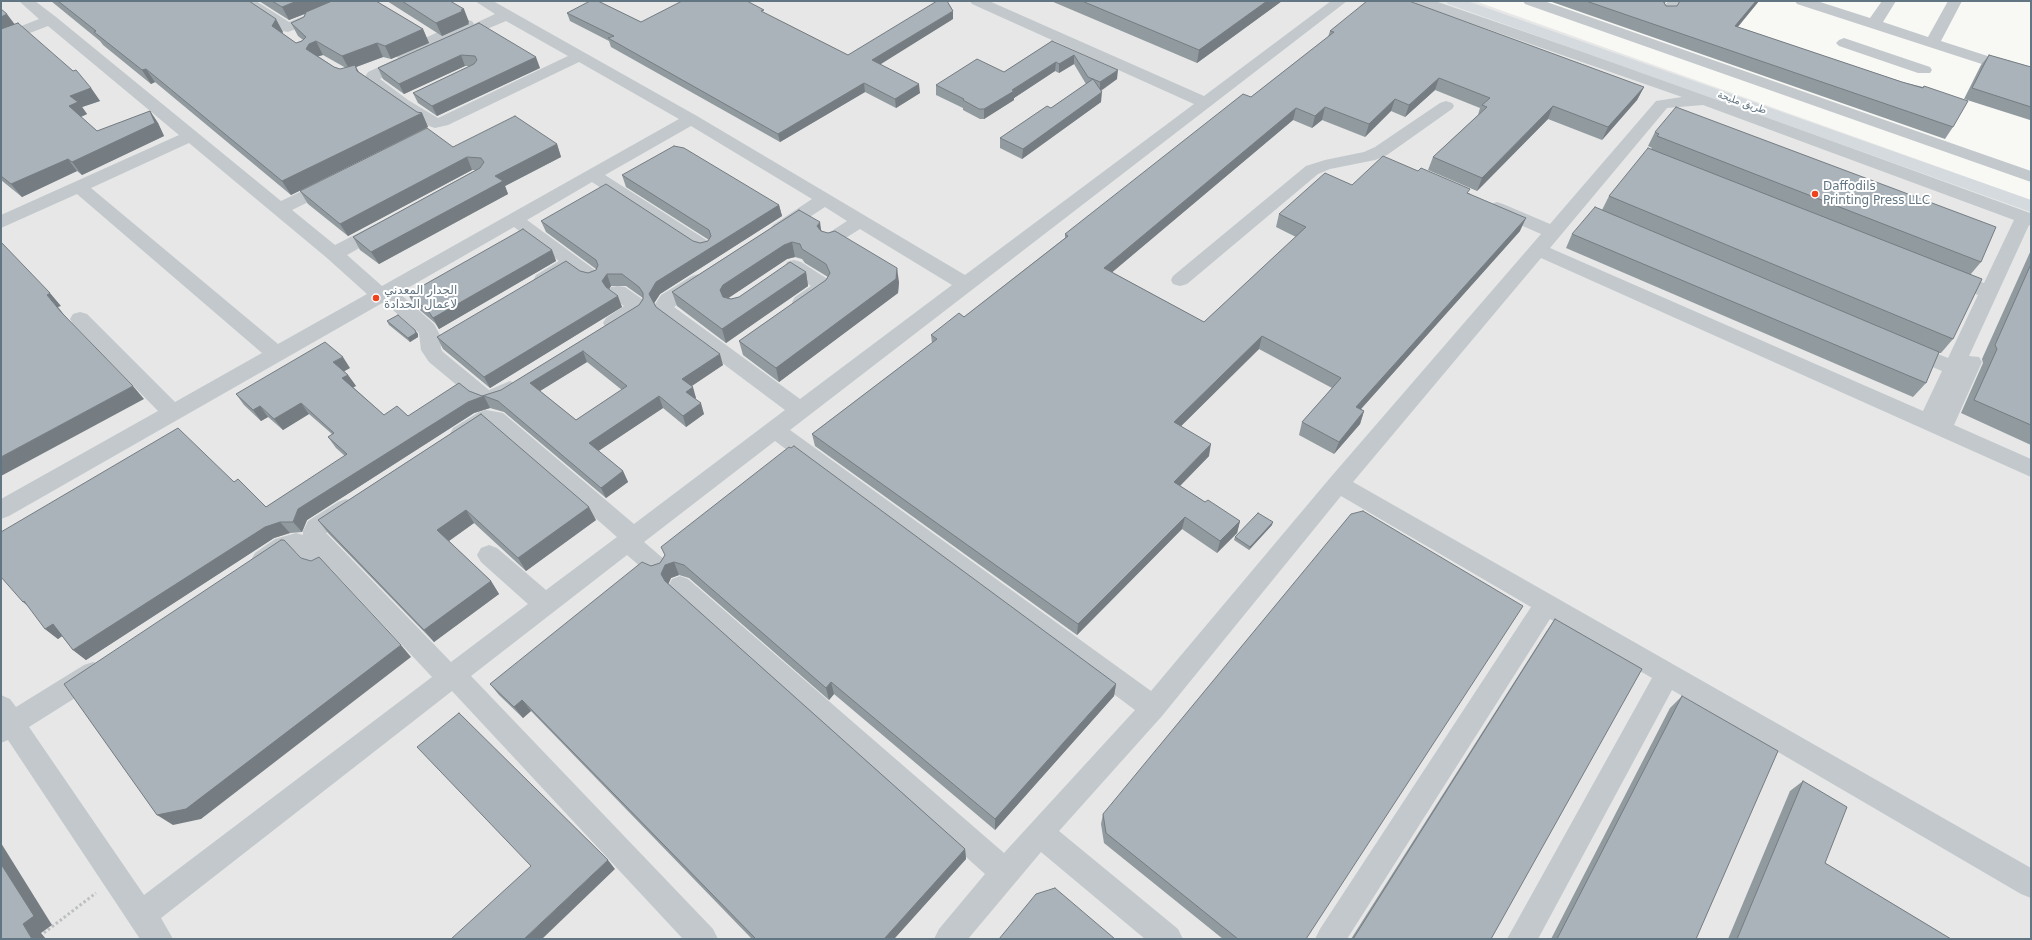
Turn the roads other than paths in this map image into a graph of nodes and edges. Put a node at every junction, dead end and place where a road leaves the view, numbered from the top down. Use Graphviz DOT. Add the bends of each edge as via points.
graph roads {
  1 [pos="26,1"];
  2 [pos="246,1"];
  3 [pos="354,1"];
  4 [pos="365,1"];
  5 [pos="482,1"];
  6 [pos="977,1"];
  7 [pos="1340,1"];
  8 [pos="1421,1"];
  9 [pos="1453,1"];
  10 [pos="1498,1"];
  11 [pos="1530,1"];
  12 [pos="1676,1"];
  13 [pos="1889,1"];
  14 [pos="1955,1"];
  15 [pos="1806,2"];
  16 [pos="502,12"];
  17 [pos="1666,13"];
  18 [pos="50,20"];
  19 [pos="1874,24"];
  20 [pos="1,39"];
  21 [pos="295,43"];
  22 [pos="1844,43"];
  23 [pos="1935,44"];
  24 [pos="579,56"];
  25 [pos="358,74"];
  26 [pos="2031,75"];
  27 [pos="1653,81"];
  28 [pos="1705,100"];
  29 [pos="1206,103"];
  30 [pos="1662,104"];
  31 [pos="1446,106"];
  32 [pos="691,119"];
  33 [pos="191,136"];
  34 [pos="1799,136"];
  35 [pos="1857,144"];
  36 [pos="1375,154"];
  37 [pos="1397,163"];
  38 [pos="593,175"];
  39 [pos="343,177"];
  40 [pos="2031,177"];
  41 [pos="80,187"];
  42 [pos="2031,190"];
  43 [pos="825,199"];
  44 [pos="1485,202"];
  45 [pos="280,209"];
  46 [pos="2029,218"];
  47 [pos="514,219"];
  48 [pos="396,220"];
  49 [pos="861,220"];
  50 [pos="1,222"];
  51 [pos="1553,232"];
  52 [pos="766,237"];
  53 [pos="830,240"];
  54 [pos="704,247"];
  55 [pos="1538,250"];
  56 [pos="334,254"];
  57 [pos="572,262"];
  58 [pos="790,268"];
  59 [pos="1930,269"];
  60 [pos="714,270"];
  61 [pos="592,277"];
  62 [pos="1180,280"];
  63 [pos="967,285"];
  64 [pos="525,290"];
  65 [pos="618,292"];
  66 [pos="1989,292"];
  67 [pos="383,294"];
  68 [pos="788,311"];
  69 [pos="80,319"];
  70 [pos="599,332"];
  71 [pos="450,333"];
  72 [pos="1895,343"];
  73 [pos="430,345"];
  74 [pos="277,354"];
  75 [pos="1953,368"];
  76 [pos="526,378"];
  77 [pos="801,411"];
  78 [pos="173,413"];
  79 [pos="1935,426"];
  80 [pos="775,430"];
  81 [pos="443,445"];
  82 [pos="2031,468"];
  83 [pos="1338,484"];
  84 [pos="366,495"];
  85 [pos="1,510"];
  86 [pos="630,539"];
  87 [pos="489,555"];
  88 [pos="657,567"];
  89 [pos="244,572"];
  90 [pos="680,586"];
  91 [pos="545,604"];
  92 [pos="1546,604"];
  93 [pos="113,659"];
  94 [pos="1668,674"];
  95 [pos="447,679"];
  96 [pos="1153,708"];
  97 [pos="5,721"];
  98 [pos="1039,833"];
  99 [pos="1005,873"];
  100 [pos="2031,884"];
  101 [pos="142,916"];
  102 [pos="158,939"];
  103 [pos="703,939"];
  104 [pos="949,939"];
  105 [pos="1168,939"];
  106 [pos="1330,939"];
  107 [pos="1522,939"];
  1 -- 18 [label="street"];
  2 -- 3 [label="street" via="288,28"];
  4 -- 21 [label="street" via="292,32 288,38"];
  5 -- 16 [label="street"];
  6 -- 29 [label="street"];
  7 -- 29 [label="street"];
  8 -- 27 [label="street"];
  9 -- 35 [label="main road, طريق مليحة"];
  10 -- 42 [label="main road, طريق مليحة"];
  11 -- 40 [label="street"];
  12 -- 17 [label="street"];
  13 -- 19 [label="street"];
  14 -- 23 [label="street"];
  15 -- 19 [label="street"];
  16 -- 24 [label="street"];
  16 -- 24 [label="street" via="378,73 372,77 372,82 409,99 430,121 442,122"];
  16 -- 25 [label="street" via="429,35"];
  18 -- 20 [label="street"];
  18 -- 33 [label="street"];
  19 -- 23 [label="street"];
  22 -- 23 [label="street" via="1921,76"];
  23 -- 26 [label="street"];
  24 -- 32 [label="street"];
  27 -- 28 [label="street"];
  27 -- 30 [label="street"];
  28 -- 30 [label="street"];
  28 -- 34 [label="street"];
  29 -- 63 [label="street"];
  30 -- 51 [label="street" via="1632,151 1581,210"];
  31 -- 36 [label="street"];
  32 -- 38 [label="street"];
  32 -- 43 [label="street"];
  33 -- 41 [label="street"];
  33 -- 45 [label="street"];
  34 -- 35 [label="main road"];
  34 -- 46 [label="street"];
  35 -- 46 [label="main road, طريق مليحة"];
  36 -- 37 [label="street"];
  36 -- 62 [label="street" via="1312,170"];
  38 -- 47 [label="street"];
  38 -- 54 [label="street"];
  39 -- 45 [label="street"];
  41 -- 50 [label="street"];
  41 -- 74 [label="street"];
  43 -- 49 [label="street"];
  43 -- 52 [label="street"];
  44 -- 51 [label="street"];
  45 -- 56 [label="street"];
  46 -- 66 [label="street"];
  46 -- 79 [label="street"];
  47 -- 57 [label="street"];
  47 -- 67 [label="street"];
  48 -- 56 [label="street"];
  49 -- 53 [label="street"];
  49 -- 63 [label="street"];
  51 -- 55 [label="street"];
  55 -- 79 [label="street"];
  55 -- 83 [label="street"];
  56 -- 67 [label="street"];
  57 -- 61 [label="street"];
  57 -- 64 [label="street"];
  58 -- 68 [label="street" via="822,286"];
  59 -- 66 [label="street"];
  60 -- 77 [label="street" via="668,300 664,306 668,312 732,351"];
  63 -- 77 [label="street"];
  65 -- 70 [label="street" via="635,304 636,308"];
  66 -- 75 [label="street"];
  67 -- 73 [label="street" via="427,329"];
  67 -- 74 [label="street"];
  69 -- 78 [label="street"];
  71 -- 73 [label="street"];
  72 -- 75 [label="street"];
  73 -- 76 [label="street" via="436,357 485,398 497,397"];
  74 -- 78 [label="street"];
  75 -- 79 [label="street"];
  77 -- 80 [label="street"];
  78 -- 85 [label="street"];
  79 -- 82 [label="street"];
  80 -- 86 [label="street"];
  80 -- 96 [label="street"];
  81 -- 86 [label="street" via="482,420 493,418"];
  83 -- 92 [label="street"];
  83 -- 96 [label="street"];
  84 -- 95 [label="street" via="316,528 314,534"];
  86 -- 88 [label="street"];
  86 -- 91 [label="street"];
  87 -- 91 [label="street"];
  89 -- 95 [label="street" via="283,546 301,543"];
  90 -- 99 [label="street"];
  91 -- 95 [label="street"];
  92 -- 94 [label="street"];
  92 -- 106 [label="street"];
  93 -- 97 [label="street"];
  94 -- 100 [label="street"];
  94 -- 107 [label="street"];
  95 -- 101 [label="street"];
  95 -- 103 [label="street"];
  96 -- 98 [label="street"];
  97 -- 101 [label="street"];
  98 -- 99 [label="street"];
  98 -- 105 [label="street"];
  99 -- 104 [label="street"];
  101 -- 102 [label="street"];
}
